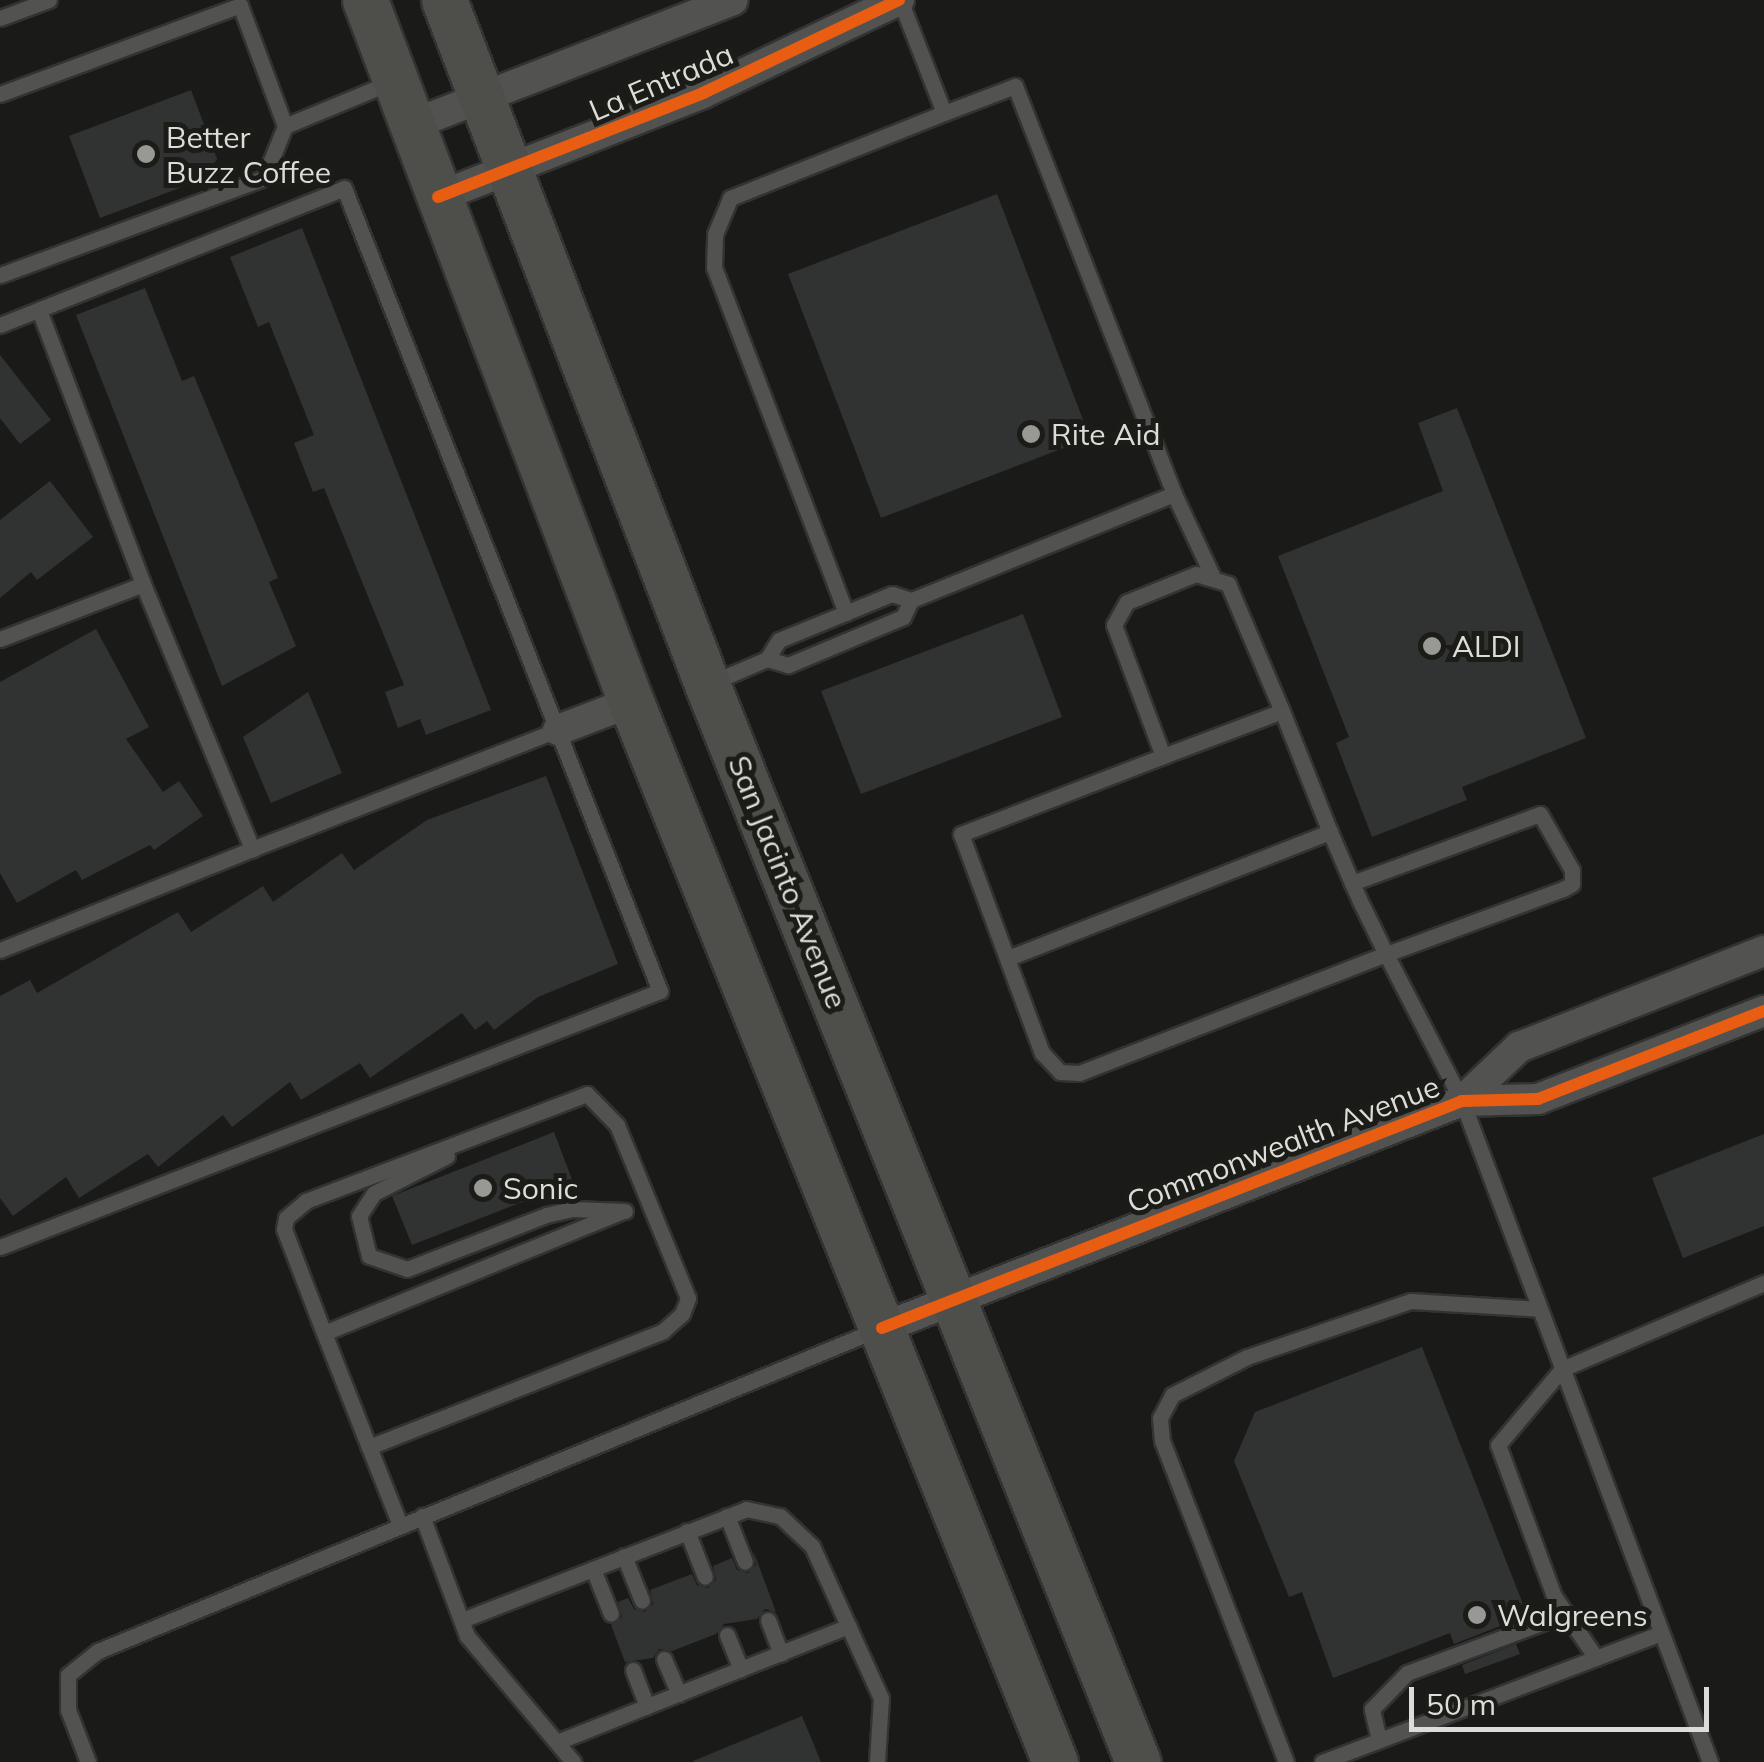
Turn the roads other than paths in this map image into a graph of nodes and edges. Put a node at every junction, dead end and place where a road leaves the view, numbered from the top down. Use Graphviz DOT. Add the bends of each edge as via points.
graph roads {
  1 [pos="49,0"];
  2 [pos="365,0"];
  3 [pos="444,0"];
  4 [pos="733,0"];
  5 [pos="899,0"];
  6 [pos="238,3"];
  7 [pos="0,18"];
  8 [pos="395,81"];
  9 [pos="0,94"];
  10 [pos="482,98"];
  11 [pos="944,114"];
  12 [pos="412,124"];
  13 [pos="285,126"];
  14 [pos="510,171"];
  15 [pos="438,197"];
  16 [pos="0,275"];
  17 [pos="39,310"];
  18 [pos="0,325"];
  19 [pos="1174,494"];
  20 [pos="1212,576"];
  21 [pos="143,584"];
  22 [pos="911,600"];
  23 [pos="846,613"];
  24 [pos="0,639"];
  25 [pos="768,660"];
  26 [pos="707,684"];
  27 [pos="631,702"];
  28 [pos="1282,711"];
  29 [pos="558,730"];
  30 [pos="1163,756"];
  31 [pos="1330,832"];
  32 [pos="252,848"];
  33 [pos="1352,883"];
  34 [pos="0,950"];
  35 [pos="1764,951"];
  36 [pos="1386,954"];
  37 [pos="1008,958"];
  38 [pos="1764,1011"];
  39 [pos="1462,1102"];
  40 [pos="527,1117"];
  41 [pos="648,1201"];
  42 [pos="625,1211"];
  43 [pos="0,1247"];
  44 [pos="1764,1283"];
  45 [pos="955,1297"];
  46 [pos="1540,1308"];
  47 [pos="882,1328"];
  48 [pos="324,1333"];
  49 [pos="1562,1369"];
  50 [pos="369,1447"];
  51 [pos="422,1516"];
  52 [pos="727,1516"];
  53 [pos="400,1525"];
  54 [pos="687,1531"];
  55 [pos="624,1556"];
  56 [pos="745,1562"];
  57 [pos="593,1569"];
  58 [pos="705,1576"];
  59 [pos="642,1602"];
  60 [pos="610,1614"];
  61 [pos="1566,1614"];
  62 [pos="462,1620"];
  63 [pos="768,1620"];
  64 [pos="848,1626"];
  65 [pos="1661,1633"];
  66 [pos="728,1634"];
  67 [pos="781,1654"];
  68 [pos="1596,1658"];
  69 [pos="664,1659"];
  70 [pos="741,1669"];
  71 [pos="633,1670"];
  72 [pos="678,1694"];
  73 [pos="647,1706"];
  74 [pos="1379,1740"];
  75 [pos="557,1742"];
  76 [pos="88,1762"];
  77 [pos="573,1762"];
  78 [pos="877,1762"];
  79 [pos="1056,1762"];
  80 [pos="1138,1762"];
  81 [pos="1286,1762"];
  82 [pos="1322,1762"];
  83 [pos="1710,1762"];
  1 -- 7 [label="lane"];
  2 -- 8 [label="main road"];
  3 -- 10 [label="main road, San Jacinto Avenue"];
  4 -- 10 [label="street, La Entrada"];
  5 -- 11 [label="lane"];
  5 -- 14 [label="street, La Entrada" via="703,94"];
  6 -- 9 [label="lane"];
  6 -- 13 [label="lane"];
  8 -- 12 [label="main road"];
  8 -- 13 [label="lane"];
  10 -- 12 [label="street, La Entrada"];
  10 -- 14 [label="main road, San Jacinto Avenue"];
  11 -- 19 [label="lane" via="1016,86"];
  11 -- 23 [label="lane" via="730,198 715,234 714,268"];
  12 -- 15 [label="main road"];
  13 -- 16 [label="lane" via="264,178"];
  14 -- 15 [label="street, La Entrada"];
  14 -- 26 [label="main road, San Jacinto Avenue"];
  15 -- 27 [label="main road"];
  17 -- 18 [label="lane"];
  17 -- 21 [label="lane"];
  17 -- 29 [label="lane" via="344,188"];
  19 -- 20 [label="lane"];
  19 -- 22 [label="lane"];
  20 -- 28 [label="lane" via="1228,584"];
  20 -- 30 [label="lane" via="1196,574 1127,602 1114,625"];
  21 -- 24 [label="lane"];
  21 -- 32 [label="lane"];
  22 -- 23 [label="lane" via="892,594"];
  22 -- 25 [label="lane" via="903,617 788,665"];
  23 -- 25 [label="lane" via="779,640"];
  25 -- 26 [label="lane"];
  26 -- 45 [label="main road, San Jacinto Avenue"];
  27 -- 29 [label="street"];
  27 -- 47 [label="main road"];
  28 -- 30 [label="lane"];
  28 -- 31 [label="lane"];
  29 -- 32 [label="lane"];
  29 -- 43 [label="lane" via="660,991"];
  30 -- 37 [label="lane" via="961,834"];
  31 -- 33 [label="lane"];
  31 -- 37 [label="lane"];
  32 -- 34 [label="lane"];
  33 -- 36 [label="lane"];
  33 -- 36 [label="lane" via="1527,814 1548,819 1572,884"];
  35 -- 39 [label="street, Commonwealth Avenue" via="1519,1047"];
  36 -- 37 [label="lane" via="1079,1073 1050,1066"];
  36 -- 39 [label="lane"];
  38 -- 39 [label="street, Commonwealth Avenue" via="1538,1099"];
  39 -- 45 [label="street, Commonwealth Avenue"];
  39 -- 46 [label="lane"];
  40 -- 41 [label="lane" via="587,1094 607,1108"];
  40 -- 42 [label="lane" via="374,1193 359,1216 369,1256 406,1269 546,1215 573,1208"];
  40 -- 48 [label="lane" via="306,1201 284,1229"];
  41 -- 42 [label="lane"];
  41 -- 50 [label="lane" via="688,1298 663,1332"];
  42 -- 48 [label="lane"];
  44 -- 49 [label="lane"];
  45 -- 47 [label="street, Commonwealth Avenue"];
  45 -- 80 [label="main road, San Jacinto Avenue"];
  46 -- 49 [label="lane"];
  46 -- 81 [label="lane" via="1410,1301 1248,1357 1172,1395 1160,1418 1162,1441"];
  47 -- 51 [label="lane"];
  47 -- 79 [label="main road"];
  48 -- 50 [label="lane"];
  49 -- 61 [label="lane" via="1498,1445"];
  49 -- 65 [label="lane"];
  50 -- 53 [label="lane"];
  51 -- 53 [label="lane"];
  51 -- 62 [label="lane"];
  52 -- 54 [label="lane"];
  52 -- 56 [label="lane"];
  52 -- 64 [label="lane" via="746,1509 780,1516 812,1546"];
  53 -- 76 [label="lane" via="98,1651 68,1675 68,1710"];
  54 -- 55 [label="lane"];
  54 -- 58 [label="lane"];
  55 -- 57 [label="lane"];
  55 -- 59 [label="lane"];
  57 -- 60 [label="lane"];
  57 -- 62 [label="lane"];
  61 -- 68 [label="lane"];
  61 -- 74 [label="lane" via="1408,1673 1372,1709"];
  62 -- 75 [label="lane" via="467,1636"];
  63 -- 67 [label="lane"];
  64 -- 67 [label="lane"];
  64 -- 78 [label="lane" via="881,1698"];
  65 -- 68 [label="lane"];
  65 -- 83 [label="lane"];
  66 -- 70 [label="lane"];
  67 -- 70 [label="lane"];
  68 -- 74 [label="lane"];
  69 -- 72 [label="lane"];
  70 -- 72 [label="lane"];
  71 -- 73 [label="lane"];
  72 -- 73 [label="lane"];
  73 -- 75 [label="lane"];
  74 -- 82 [label="lane"];
  75 -- 77 [label="lane"];
}
